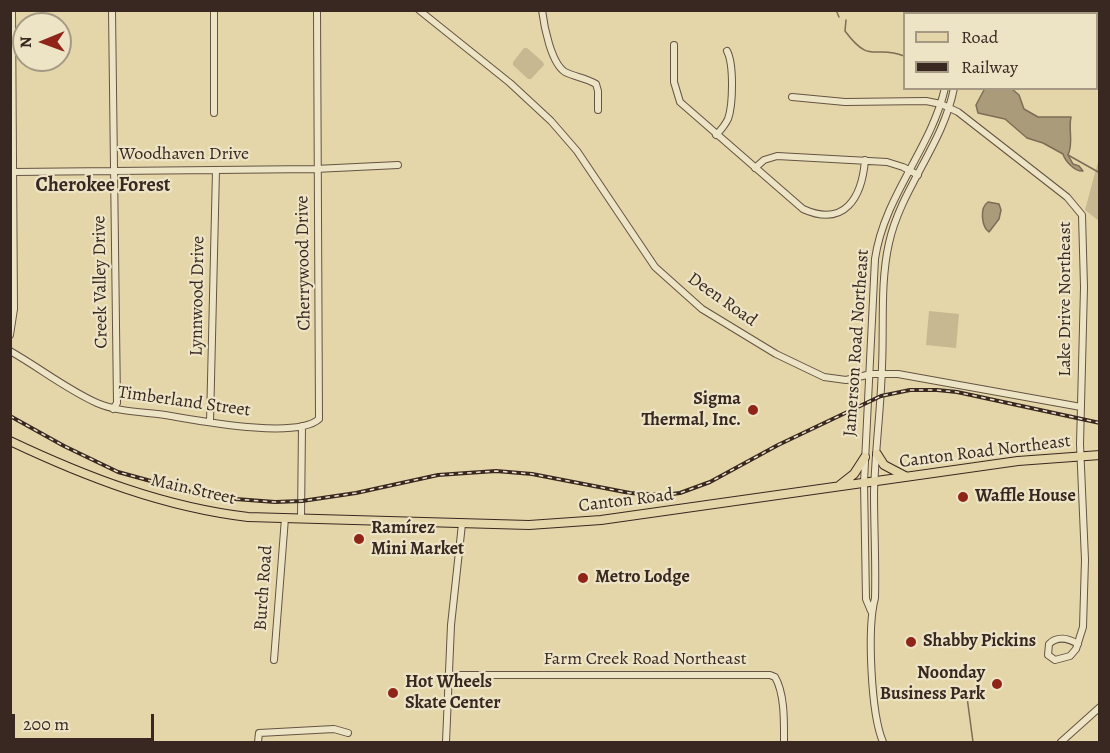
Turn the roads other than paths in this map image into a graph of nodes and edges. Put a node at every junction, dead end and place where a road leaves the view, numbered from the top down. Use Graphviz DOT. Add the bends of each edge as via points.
graph roads {
  1 [pos="12,10"];
  2 [pos="112,10"];
  3 [pos="214,10"];
  4 [pos="317,10"];
  5 [pos="419,10"];
  6 [pos="542,10"];
  7 [pos="11,33"];
  8 [pos="674,45"];
  9 [pos="728,51"];
  10 [pos="944,90"];
  11 [pos="954,90"];
  12 [pos="792,97"];
  13 [pos="941,104"];
  14 [pos="950,108"];
  15 [pos="598,110"];
  16 [pos="214,113"];
  17 [pos="716,135"];
  18 [pos="865,160"];
  19 [pos="398,165"];
  20 [pos="318,168"];
  21 [pos="755,168"];
  22 [pos="115,170"];
  23 [pos="216,170"];
  24 [pos="910,170"];
  25 [pos="13,172"];
  26 [pos="918,175"];
  27 [pos="10,335"];
  28 [pos="10,351"];
  29 [pos="871,374"];
  30 [pos="882,375"];
  31 [pos="1081,407"];
  32 [pos="113,409"];
  33 [pos="210,422"];
  34 [pos="302,426"];
  35 [pos="10,441"];
  36 [pos="877,454"];
  37 [pos="1081,455"];
  38 [pos="1100,455"];
  39 [pos="865,458"];
  40 [pos="907,476"];
  41 [pos="875,480"];
  42 [pos="864,482"];
  43 [pos="838,486"];
  44 [pos="285,518"];
  45 [pos="301,519"];
  46 [pos="379,521"];
  47 [pos="462,524"];
  48 [pos="872,612"];
  49 [pos="1078,644"];
  50 [pos="274,660"];
  51 [pos="448,675"];
  52 [pos="1100,707"];
  53 [pos="348,733"];
  54 [pos="258,742"];
  55 [pos="446,742"];
  56 [pos="784,742"];
  57 [pos="883,742"];
  58 [pos="1061,742"];
  1 -- 7 [label="street"];
  2 -- 22 [label="street, Creek Valley Drive"];
  3 -- 16 [label="street"];
  4 -- 20 [label="street, Cherrywood Drive"];
  5 -- 29 [label="street, Deen Road" via="551,121 577,151 655,267 687,297 721,322 811,371 831,379"];
  6 -- 15 [label="street" via="555,60 565,71 596,84"];
  7 -- 25 [label="street"];
  8 -- 17 [label="street" via="677,97"];
  9 -- 17 [label="street" via="732,65 730,109"];
  10 -- 13 [label="street, Jamerson Road Northeast"];
  11 -- 14 [label="street, Jamerson Road Northeast"];
  12 -- 13 [label="street, Lake Drive Northeast"];
  13 -- 14 [label="street, Lake Drive Northeast"];
  13 -- 24 [label="street, Jamerson Road Northeast"];
  14 -- 26 [label="street, Jamerson Road Northeast"];
  14 -- 31 [label="street, Lake Drive Northeast" via="1067,197 1082,215"];
  17 -- 21 [label="street"];
  18 -- 21 [label="street" via="777,156"];
  18 -- 21 [label="street" via="855,200 843,211 831,214 803,209"];
  18 -- 24 [label="street"];
  19 -- 20 [label="street, Woodhaven Drive"];
  20 -- 23 [label="street, Woodhaven Drive"];
  20 -- 34 [label="street, Cherrywood Drive" via="320,408 319,419"];
  22 -- 23 [label="street, Woodhaven Drive"];
  22 -- 25 [label="street, Woodhaven Drive"];
  22 -- 32 [label="street, Creek Valley Drive" via="117,403"];
  23 -- 33 [label="street, Lynnwood Drive"];
  24 -- 26 [label="street"];
  24 -- 29 [label="street, Jamerson Road Northeast" via="890,210 876,252"];
  25 -- 27 [label="street" via="14,309"];
  26 -- 30 [label="street, Jamerson Road Northeast" via="899,212 887,254"];
  28 -- 32 [label="street, Timberland Street" via="69,389"];
  29 -- 30 [label="street, Deen Road"];
  29 -- 39 [label="street, Jamerson Road Northeast"];
  30 -- 31 [label="street, Deen Road" via="898,374"];
  30 -- 36 [label="street, Jamerson Road Northeast"];
  31 -- 37 [label="street, Lake Drive Northeast"];
  32 -- 33 [label="street, Timberland Street"];
  33 -- 34 [label="street, Timberland Street" via="272,428"];
  34 -- 45 [label="street"];
  35 -- 44 [label="main road, Main Street" via="90,477 177,505 218,514"];
  36 -- 40 [label="main road" via="884,465"];
  36 -- 41 [label="street, Jamerson Road Northeast"];
  37 -- 38 [label="main road, Canton Road Northeast"];
  37 -- 40 [label="main road, Canton Road Northeast"];
  37 -- 49 [label="street, Lake Drive Northeast" via="1085,560 1083,627"];
  39 -- 42 [label="street, Jamerson Road Northeast"];
  39 -- 43 [label="main road" via="854,474"];
  40 -- 41 [label="main road, Canton Road Northeast"];
  41 -- 42 [label="main road, Canton Road"];
  41 -- 48 [label="street, Jamerson Road Northeast"];
  42 -- 43 [label="main road, Canton Road"];
  42 -- 48 [label="street, Jamerson Road Northeast" via="866,599"];
  43 -- 47 [label="main road, Canton Road" via="592,521"];
  44 -- 45 [label="main road, Main Street"];
  44 -- 50 [label="street, Burch Road"];
  45 -- 46 [label="main road, Main Street"];
  46 -- 47 [label="main road, Canton Road"];
  47 -- 51 [label="street"];
  48 -- 57 [label="street, Jamerson Road Northeast" via="874,699"];
  49 -- 49 [label="street" via="1054,639 1048,655 1062,659 1070,656"];
  51 -- 55 [label="street"];
  51 -- 56 [label="street, Farm Creek Road Northeast" via="770,675 778,686"];
  52 -- 58 [label="street"];
  53 -- 54 [label="street" via="334,729 259,733"];
}
